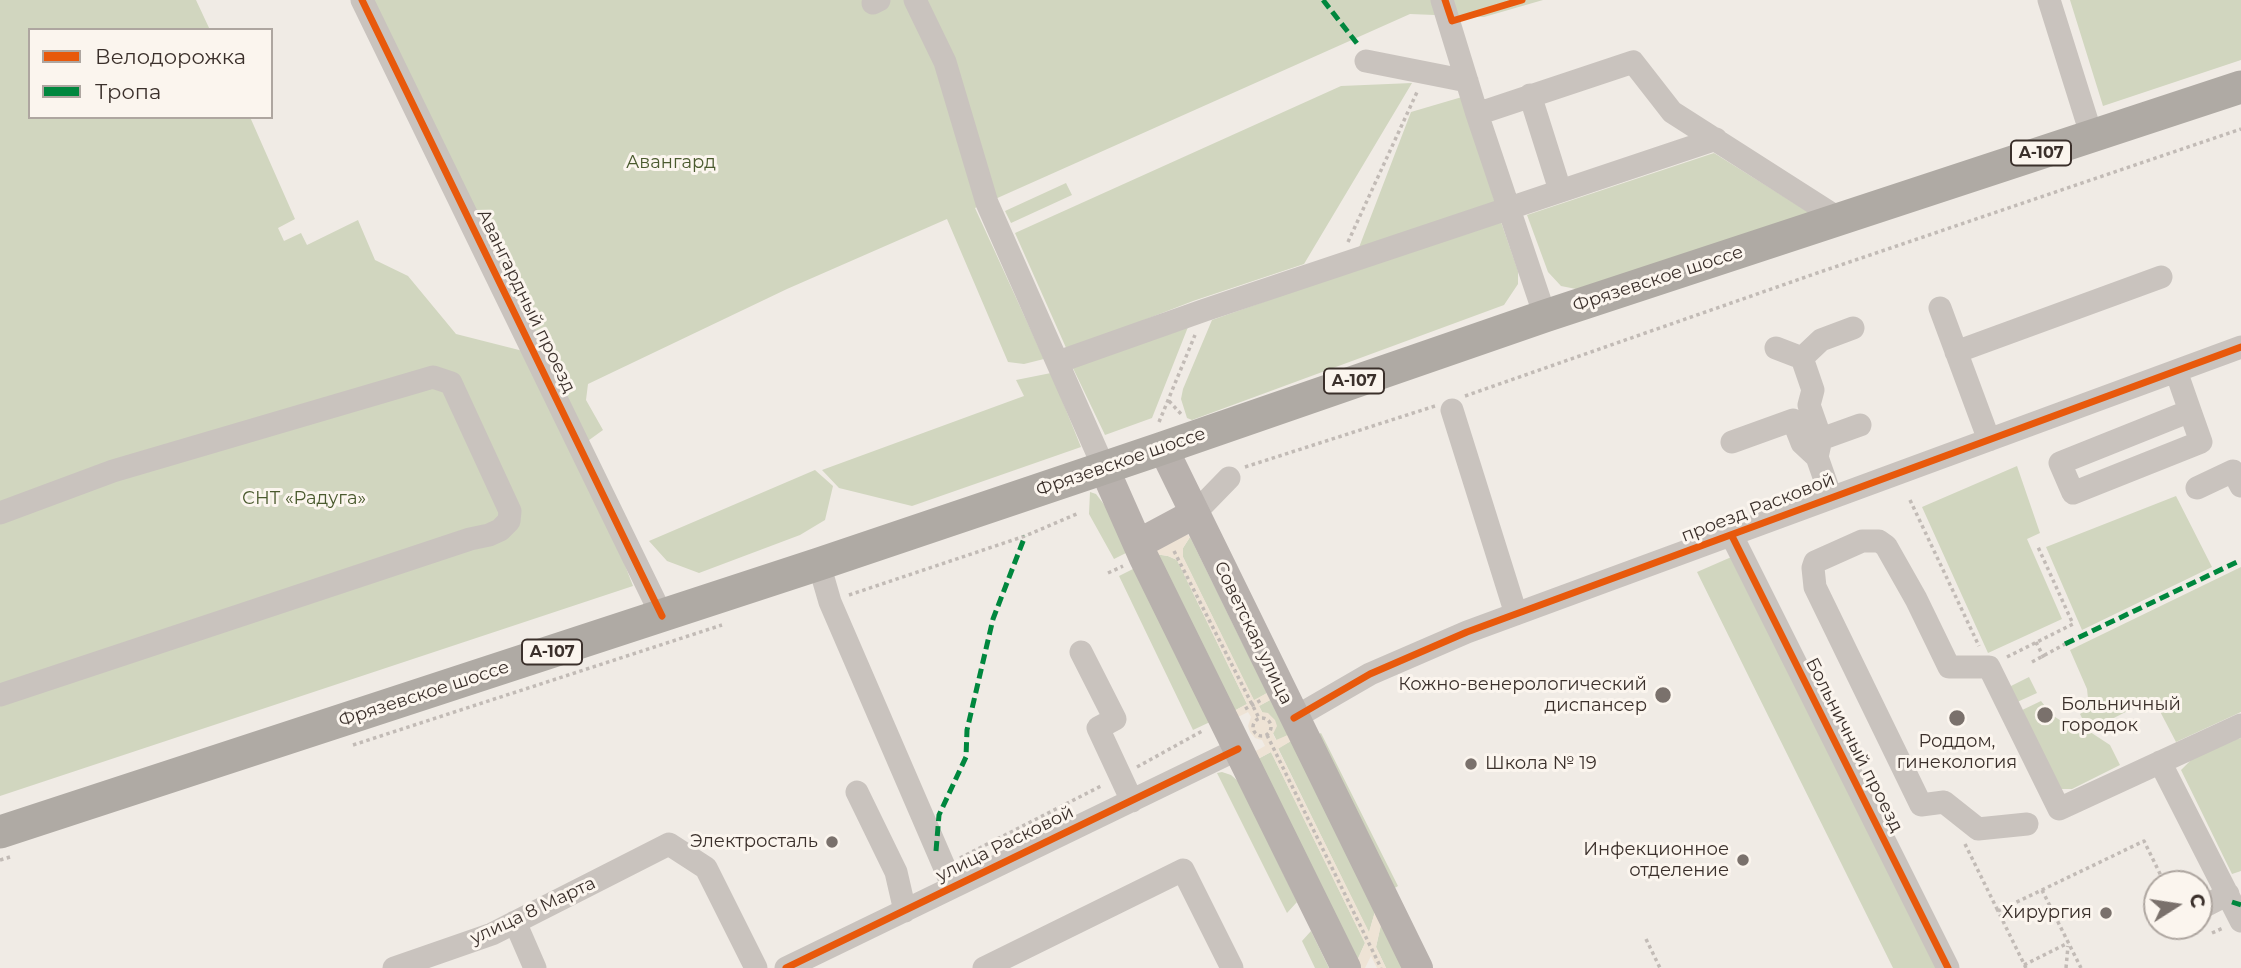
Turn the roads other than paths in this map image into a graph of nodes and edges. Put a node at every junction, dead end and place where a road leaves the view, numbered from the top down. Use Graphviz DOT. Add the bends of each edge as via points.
graph roads {
  1 [pos="362,0"];
  2 [pos="915,0"];
  3 [pos="2049,0"];
  4 [pos="2059,0"];
  5 [pos="1446,11"];
  6 [pos="1366,61"];
  7 [pos="1467,81"];
  8 [pos="2241,87"];
  9 [pos="1531,95"];
  10 [pos="1478,114"];
  11 [pos="2097,135"];
  12 [pos="1716,139"];
  13 [pos="1560,190"];
  14 [pos="1510,208"];
  15 [pos="1841,219"];
  16 [pos="2161,277"];
  17 [pos="1940,308"];
  18 [pos="1545,316"];
  19 [pos="1853,328"];
  20 [pos="2241,347"];
  21 [pos="1776,348"];
  22 [pos="1956,352"];
  23 [pos="1802,358"];
  24 [pos="1058,362"];
  25 [pos="2176,371"];
  26 [pos="1452,404"];
  27 [pos="2190,411"];
  28 [pos="1860,425"];
  29 [pos="1160,437"];
  30 [pos="1989,440"];
  31 [pos="1732,442"];
  32 [pos="1819,448"];
  33 [pos="1104,468"];
  34 [pos="1236,473"];
  35 [pos="2241,486"];
  36 [pos="2197,488"];
  37 [pos="1831,497"];
  38 [pos="0,513"];
  39 [pos="1194,514"];
  40 [pos="1732,536"];
  41 [pos="1138,544"];
  42 [pos="819,564"];
  43 [pos="1516,614"];
  44 [pos="663,615"];
  45 [pos="1081,652"];
  46 [pos="0,695"];
  47 [pos="1294,718"];
  48 [pos="2241,725"];
  49 [pos="1238,749"];
  50 [pos="2160,762"];
  51 [pos="858,792"];
  52 [pos="1132,801"];
  53 [pos="2041,817"];
  54 [pos="0,832"];
  55 [pos="948,876"];
  56 [pos="2228,894"];
  57 [pos="2213,902"];
  58 [pos="905,911"];
  59 [pos="2241,921"];
  60 [pos="514,922"];
  61 [pos="425,963"];
  62 [pos="394,968"];
  63 [pos="535,968"];
  64 [pos="756,968"];
  65 [pos="786,968"];
  66 [pos="984,968"];
  67 [pos="1232,968"];
  68 [pos="1346,968"];
  69 [pos="1418,968"];
  70 [pos="1948,968"];
  1 -- 44 [label="street, Авангардный проезд"];
  2 -- 24 [label="street" via="945,62 987,203"];
  3 -- 11 [label="street"];
  4 -- 11 [label="street"];
  5 -- 7 [label="street"];
  6 -- 7 [label="street"];
  7 -- 10 [label="street"];
  8 -- 11 [label="highway, Фрязевское шоссе / А-107"];
  9 -- 10 [label="street"];
  9 -- 12 [label="street" via="1633,62 1672,112"];
  9 -- 13 [label="street"];
  10 -- 14 [label="street"];
  11 -- 15 [label="highway, Фрязевское шоссе / А-107"];
  12 -- 13 [label="street"];
  12 -- 15 [label="street"];
  13 -- 14 [label="street"];
  14 -- 18 [label="street"];
  14 -- 24 [label="street"];
  15 -- 18 [label="highway, Фрязевское шоссе / А-107"];
  16 -- 22 [label="street"];
  17 -- 22 [label="street"];
  18 -- 29 [label="highway, Фрязевское шоссе / А-107"];
  19 -- 23 [label="street" via="1821,340"];
  20 -- 25 [label="street, проезд Расковой"];
  21 -- 23 [label="street"];
  22 -- 30 [label="street"];
  23 -- 32 [label="street" via="1813,390 1809,405"];
  24 -- 33 [label="street"];
  25 -- 27 [label="street"];
  25 -- 30 [label="street, проезд Расковой"];
  26 -- 43 [label="street"];
  27 -- 27 [label="street" via="2200,442 2073,493 2060,463"];
  28 -- 32 [label="street"];
  29 -- 33 [label="highway, Фрязевское шоссе / А-107"];
  29 -- 39 [label="main road, Советская улица"];
  30 -- 37 [label="street, проезд Расковой"];
  31 -- 32 [label="street" via="1793,420 1802,443"];
  32 -- 37 [label="street"];
  33 -- 41 [label="main road"];
  33 -- 42 [label="highway, Фрязевское шоссе / А-107"];
  34 -- 39 [label="street"];
  35 -- 36 [label="street" via="2233,471"];
  37 -- 40 [label="street, проезд Расковой"];
  38 -- 46 [label="street" via="114,471 433,377 450,383 510,511 509,521 489,535"];
  39 -- 41 [label="main road"];
  39 -- 47 [label="main road, Советская улица"];
  40 -- 43 [label="street, проезд Расковой"];
  40 -- 70 [label="street, Больничный проезд"];
  41 -- 49 [label="main road"];
  42 -- 44 [label="highway, Фрязевское шоссе / А-107"];
  42 -- 55 [label="street" via="830,602"];
  43 -- 47 [label="street, проезд Расковой" via="1402,659"];
  44 -- 54 [label="highway, Фрязевское шоссе / А-107"];
  45 -- 52 [label="street" via="1115,719 1098,728"];
  47 -- 69 [label="main road, Советская улица"];
  48 -- 50 [label="street"];
  49 -- 52 [label="street, улица Расковой"];
  49 -- 68 [label="main road"];
  50 -- 53 [label="street"];
  50 -- 56 [label="street"];
  51 -- 58 [label="street" via="896,872"];
  52 -- 55 [label="street, улица Расковой"];
  53 -- 53 [label="street" via="1989,667 1949,667 1886,546 1863,541 1815,562 1815,587 1921,805 1944,802 1978,829"];
  55 -- 58 [label="street, улица Расковой"];
  56 -- 57 [label="street"];
  56 -- 59 [label="street"];
  58 -- 65 [label="street, улица Расковой"];
  60 -- 61 [label="street, улица 8 Марта"];
  60 -- 63 [label="street"];
  60 -- 64 [label="street, улица 8 Марта" via="668,844 706,868"];
  61 -- 62 [label="street, улица 8 Марта"];
  66 -- 67 [label="street" via="1183,870"];
}
